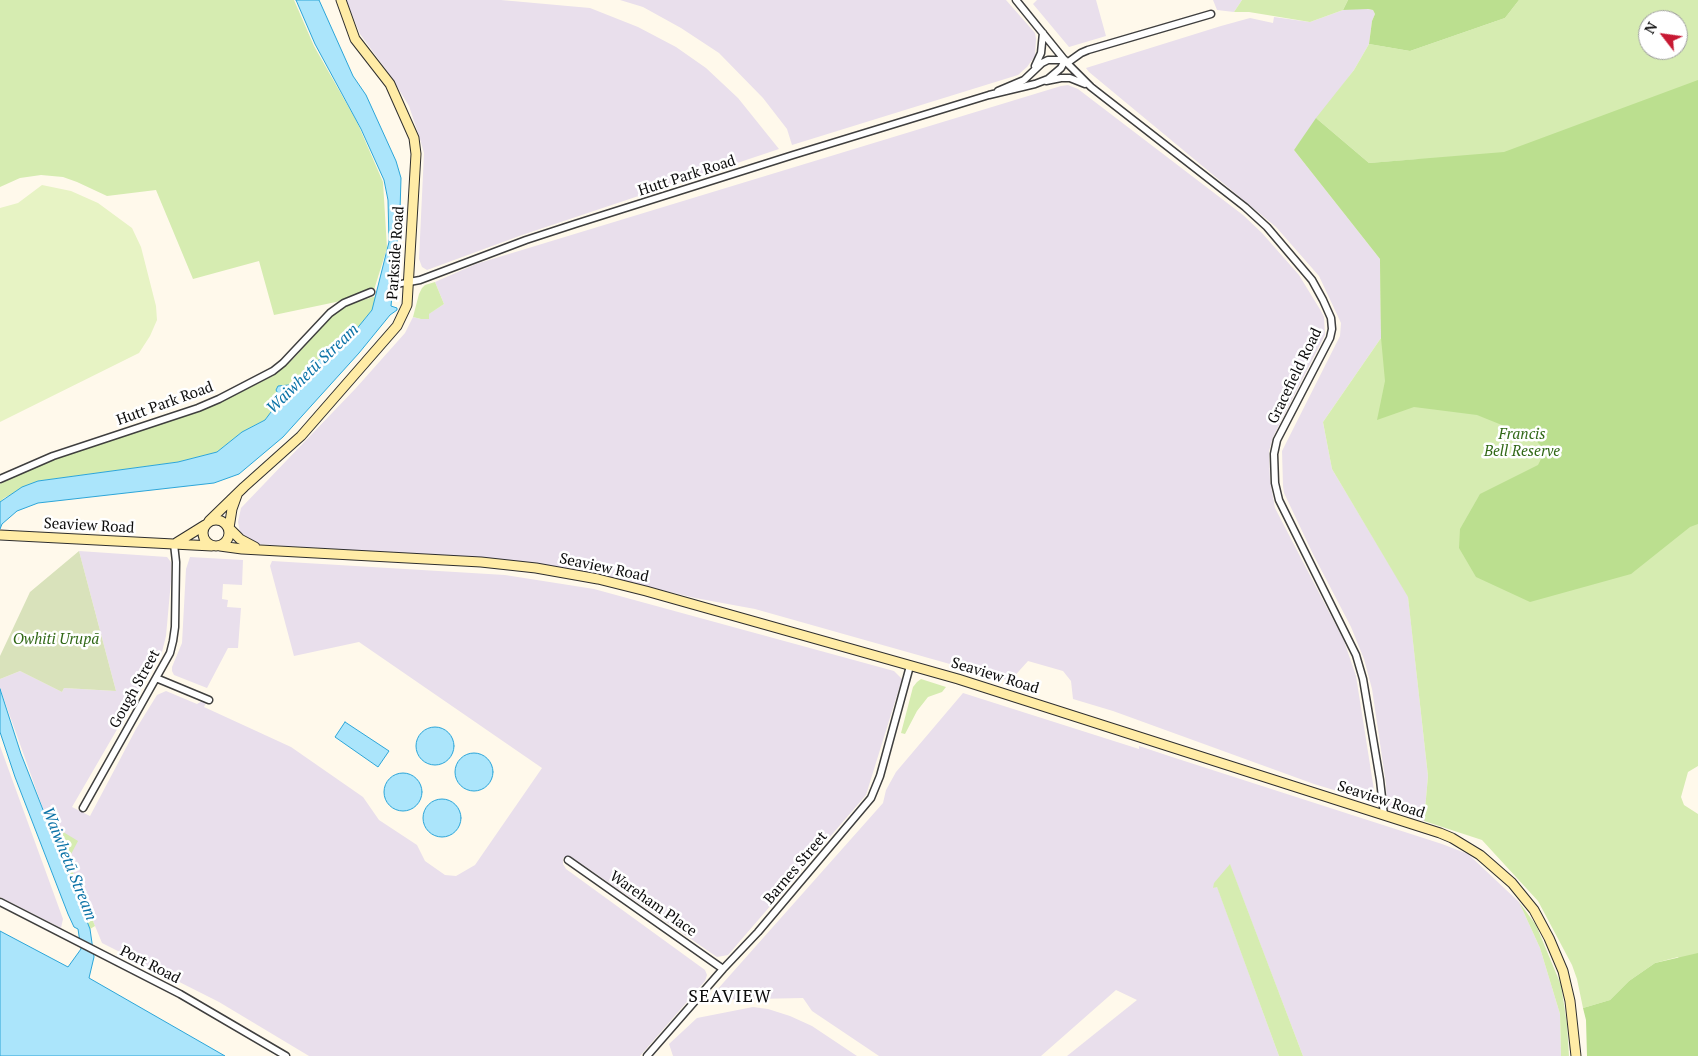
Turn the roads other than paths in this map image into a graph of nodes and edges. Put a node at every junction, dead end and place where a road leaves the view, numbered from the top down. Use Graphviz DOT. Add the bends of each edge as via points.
graph roads {
  1 [pos="340,0"];
  2 [pos="1016,0"];
  3 [pos="1210,14"];
  4 [pos="1043,33"];
  5 [pos="1066,61"];
  6 [pos="1030,74"];
  7 [pos="1042,82"];
  8 [pos="1091,87"];
  9 [pos="989,95"];
  10 [pos="409,282"];
  11 [pos="394,286"];
  12 [pos="371,292"];
  13 [pos="0,479"];
  14 [pos="239,491"];
  15 [pos="208,523"];
  16 [pos="229,528"];
  17 [pos="1,535"];
  18 [pos="175,544"];
  19 [pos="216,546"];
  20 [pos="260,550"];
  21 [pos="910,666"];
  22 [pos="156,678"];
  23 [pos="210,700"];
  24 [pos="83,808"];
  25 [pos="1384,815"];
  26 [pos="568,860"];
  27 [pos="0,902"];
  28 [pos="723,969"];
  29 [pos="652,1054"];
  30 [pos="286,1056"];
  31 [pos="1576,1056"];
  1 -- 10 [label="main road, Parkside Road" via="355,39 390,84 414,138 416,154"];
  2 -- 4 [label="street, Gracefield Road"];
  3 -- 5 [label="street" via="1088,50"];
  4 -- 5 [label="street, Gracefield Road"];
  4 -- 6 [label="street" via="1041,53"];
  5 -- 6 [label="street, Hutt Park Road" via="1042,62"];
  5 -- 7 [label="street, Hutt Park Road" via="1062,68"];
  5 -- 8 [label="street, Gracefield Road"];
  6 -- 9 [label="street, Hutt Park Road" via="1024,80"];
  7 -- 8 [label="street, Hutt Park Road" via="1070,78"];
  7 -- 9 [label="street, Hutt Park Road"];
  8 -- 25 [label="street, Gracefield Road" via="1267,226 1312,280 1331,318 1330,338 1277,440 1274,483 1279,500 1356,655 1363,679"];
  9 -- 10 [label="street, Hutt Park Road" via="575,224"];
  10 -- 11 [label="street, Hutt Park Road"];
  10 -- 14 [label="main road, Parkside Road" via="407,305 397,326 301,436"];
  12 -- 13 [label="street, Hutt Park Road" via="344,302 330,313 273,371 218,399 52,456"];
  14 -- 15 [label="main road, Parkside Road"];
  14 -- 16 [label="main road, Parkside Road"];
  15 -- 16 [label="main road" via="222,520"];
  15 -- 18 [label="main road"];
  15 -- 19 [label="main road" via="203,530 204,538"];
  16 -- 19 [label="main road" via="228,540"];
  16 -- 20 [label="main road, Seaview Road" via="240,539"];
  17 -- 18 [label="main road, Seaview Road"];
  18 -- 19 [label="main road, Seaview Road"];
  18 -- 22 [label="street, Gough Street" via="173,642"];
  19 -- 20 [label="main road, Seaview Road"];
  20 -- 21 [label="main road, Seaview Road" via="481,562 563,572 646,591"];
  21 -- 25 [label="main road, Seaview Road" via="1033,702"];
  21 -- 28 [label="street, Barnes Street" via="874,794"];
  22 -- 23 [label="street"];
  22 -- 24 [label="street, Gough Street"];
  25 -- 31 [label="main road, Seaview Road" via="1446,835 1467,846 1503,875 1528,901 1563,971"];
  26 -- 28 [label="street, Wareham Place"];
  27 -- 30 [label="street, Port Road" via="180,994"];
  28 -- 29 [label="street, Barnes Street"];
}
